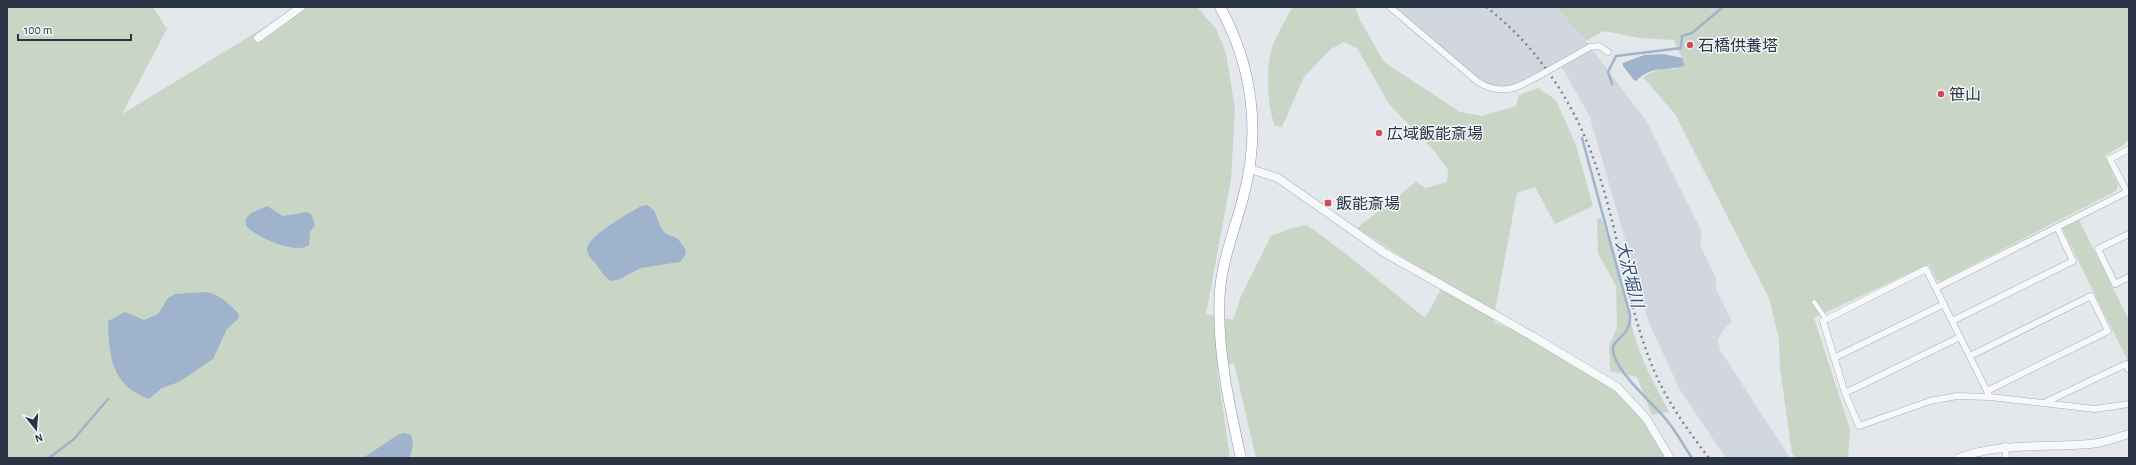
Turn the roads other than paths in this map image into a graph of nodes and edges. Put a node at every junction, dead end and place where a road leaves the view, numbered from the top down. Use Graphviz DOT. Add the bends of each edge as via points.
graph roads {
  1 [pos="301,7"];
  2 [pos="1220,7"];
  3 [pos="1390,7"];
  4 [pos="258,38"];
  5 [pos="1608,52"];
  6 [pos="2129,149"];
  7 [pos="1250,169"];
  8 [pos="2128,192"];
  9 [pos="2057,227"];
  10 [pos="2129,234"];
  11 [pos="2129,277"];
  12 [pos="1936,288"];
  13 [pos="1814,302"];
  14 [pos="1944,304"];
  15 [pos="1826,320"];
  16 [pos="1952,321"];
  17 [pos="1960,337"];
  18 [pos="1970,356"];
  19 [pos="1834,358"];
  20 [pos="2129,370"];
  21 [pos="1987,391"];
  22 [pos="1845,393"];
  23 [pos="1990,397"];
  24 [pos="2044,403"];
  25 [pos="2129,404"];
  26 [pos="2129,434"];
  27 [pos="2004,446"];
  28 [pos="1241,458"];
  29 [pos="1670,458"];
  30 [pos="1959,458"];
  31 [pos="2006,458"];
  1 -- 4 [label="street"];
  2 -- 7 [label="highway" via="1237,42 1250,93 1253,132"];
  3 -- 5 [label="street, bridge" via="1478,82 1494,90 1505,90 1526,83 1590,47 1599,46"];
  6 -- 8 [label="street" via="2110,159"];
  7 -- 28 [label="highway" via="1222,272 1219,314 1229,396"];
  7 -- 29 [label="street" via="1278,178 1385,253 1617,387 1646,418"];
  8 -- 9 [label="street"];
  9 -- 12 [label="street"];
  9 -- 16 [label="street" via="2073,261"];
  10 -- 11 [label="street" via="2098,249 2115,284"];
  12 -- 14 [label="street"];
  12 -- 15 [label="street" via="1926,269"];
  13 -- 15 [label="street"];
  14 -- 16 [label="street"];
  14 -- 19 [label="street"];
  15 -- 19 [label="street" via="1823,321"];
  16 -- 17 [label="street"];
  17 -- 18 [label="street"];
  17 -- 22 [label="street"];
  18 -- 21 [label="street"];
  18 -- 21 [label="street" via="2091,296 2103,320 2108,331"];
  19 -- 22 [label="street"];
  20 -- 24 [label="street" via="2126,364"];
  21 -- 23 [label="street"];
  22 -- 23 [label="street" via="1859,426 1943,398"];
  23 -- 24 [label="street"];
  24 -- 25 [label="street" via="2095,409"];
  26 -- 27 [label="street" via="2091,444"];
  27 -- 30 [label="street"];
  27 -- 31 [label="street"];
}
